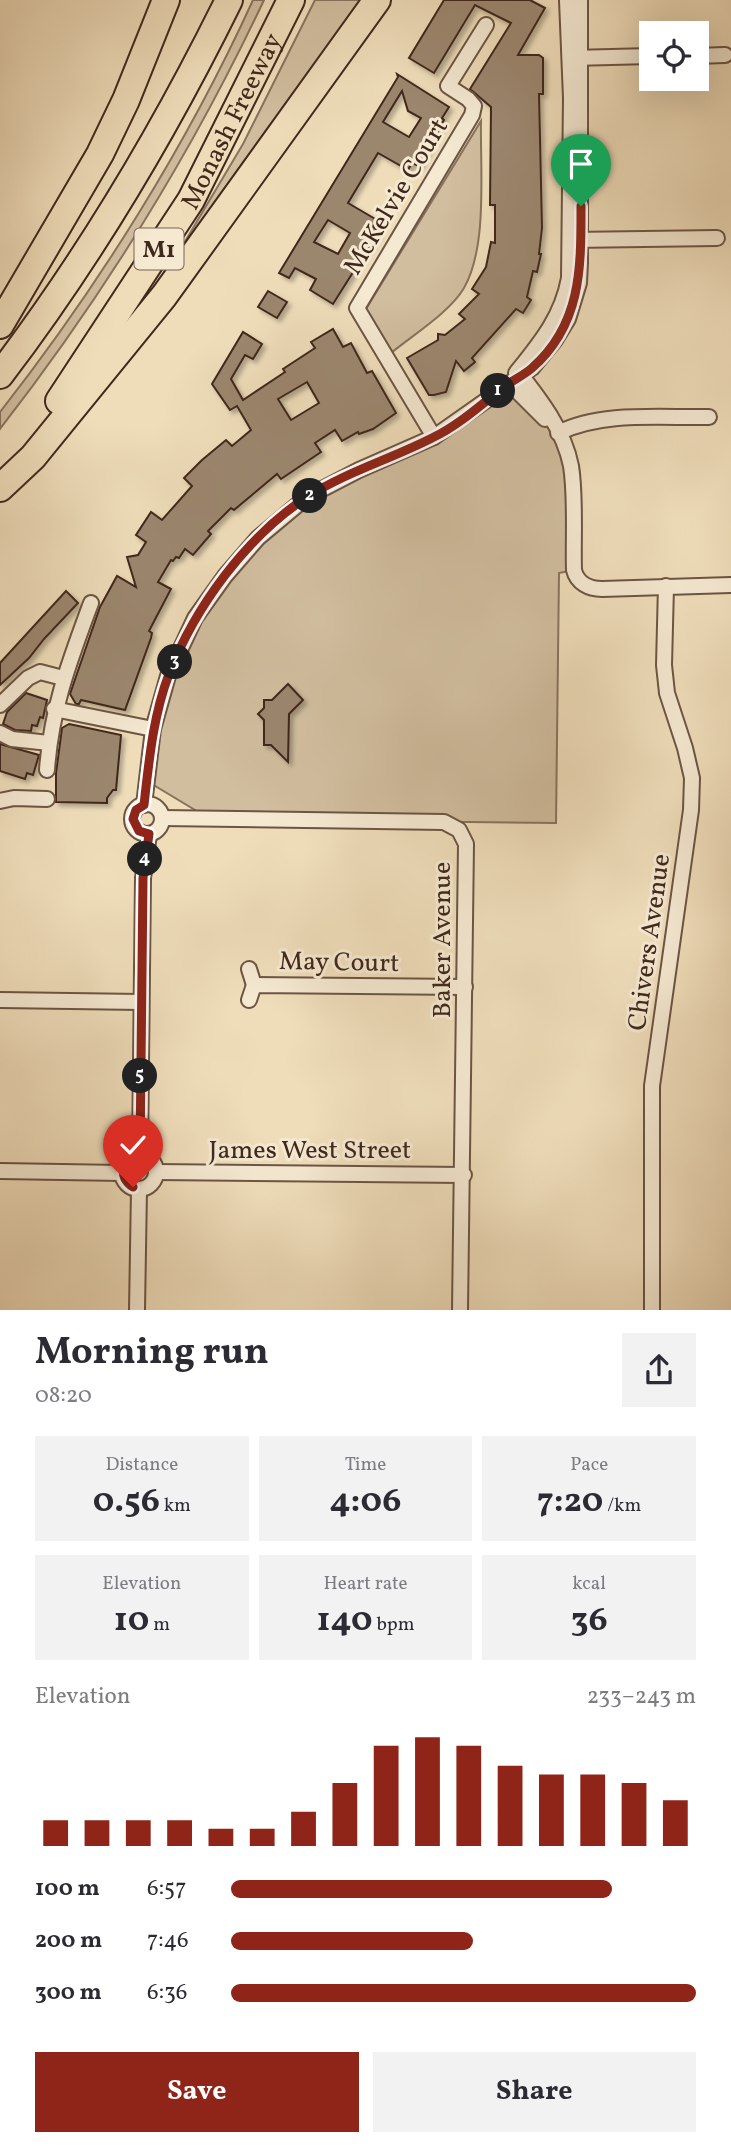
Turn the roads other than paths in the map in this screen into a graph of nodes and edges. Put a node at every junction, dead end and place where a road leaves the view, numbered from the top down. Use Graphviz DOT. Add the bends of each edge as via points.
graph roads {
  1 [pos="166,0"];
  2 [pos="229,0"];
  3 [pos="291,0"];
  4 [pos="377,0"];
  5 [pos="568,0"];
  6 [pos="580,0"];
  7 [pos="486,24"];
  8 [pos="725,55"];
  9 [pos="709,56"];
  10 [pos="639,57"];
  11 [pos="576,58"];
  12 [pos="717,238"];
  13 [pos="576,240"];
  14 [pos="0,325"];
  15 [pos="0,375"];
  16 [pos="516,376"];
  17 [pos="709,417"];
  18 [pos="558,433"];
  19 [pos="434,437"];
  20 [pos="0,485"];
  21 [pos="731,585"];
  22 [pos="666,586"];
  23 [pos="91,603"];
  24 [pos="63,677"];
  25 [pos="0,705"];
  26 [pos="54,709"];
  27 [pos="153,729"];
  28 [pos="0,733"];
  29 [pos="49,743"];
  30 [pos="47,770"];
  31 [pos="47,799"];
  32 [pos="0,801"];
  33 [pos="144,805"];
  34 [pos="162,818"];
  35 [pos="149,834"];
  36 [pos="248,969"];
  37 [pos="254,985"];
  38 [pos="465,987"];
  39 [pos="0,1000"];
  40 [pos="249,1000"];
  41 [pos="141,1002"];
  42 [pos="140,1155"];
  43 [pos="0,1171"];
  44 [pos="156,1172"];
  45 [pos="122,1173"];
  46 [pos="464,1175"];
  47 [pos="139,1189"];
  48 [pos="137,1310"];
  49 [pos="460,1310"];
  50 [pos="652,1310"];
  1 -- 14 [label="highway" via="100,154"];
  2 -- 15 [label="highway, Monash Freeway / M1" via="130,186"];
  3 -- 20 [label="highway, Monash Freeway / M1" via="191,200"];
  4 -- 20 [label="highway" via="164,296 33,457"];
  5 -- 11 [label="street"];
  6 -- 11 [label="street"];
  7 -- 19 [label="street, McKelvie Court" via="448,86 474,106 472,115 357,308"];
  8 -- 9 [label="street"];
  10 -- 11 [label="street"];
  11 -- 13 [label="street"];
  12 -- 13 [label="street"];
  13 -- 16 [label="street" via="580,278 567,308 557,328"];
  16 -- 18 [label="street"];
  16 -- 19 [label="street"];
  17 -- 18 [label="street" via="595,420"];
  18 -- 22 [label="street" via="571,472 574,570 580,582 594,589"];
  19 -- 27 [label="street" via="307,497 258,538 195,618 168,676"];
  21 -- 22 [label="street"];
  22 -- 50 [label="street, Chivers Avenue" via="667,694 692,778 652,1086"];
  23 -- 24 [label="street"];
  24 -- 25 [label="street" via="40,672"];
  24 -- 26 [label="street"];
  26 -- 27 [label="street"];
  26 -- 29 [label="street"];
  27 -- 33 [label="street"];
  28 -- 29 [label="street"];
  29 -- 30 [label="street"];
  31 -- 32 [label="street"];
  33 -- 34 [label="street" via="156,807"];
  33 -- 35 [label="street" via="133,819 139,831"];
  34 -- 35 [label="street" via="160,827"];
  34 -- 38 [label="street, Baker Avenue" via="444,822 454,826 466,844"];
  35 -- 41 [label="street" via="143,878"];
  36 -- 37 [label="street, May Court"];
  37 -- 38 [label="street, May Court"];
  37 -- 40 [label="street, May Court"];
  38 -- 46 [label="street, Baker Avenue"];
  39 -- 41 [label="street"];
  41 -- 42 [label="street"];
  42 -- 44 [label="street" via="151,1161"];
  42 -- 45 [label="street" via="129,1158"];
  43 -- 45 [label="street"];
  44 -- 46 [label="street, James West Street"];
  44 -- 47 [label="street" via="151,1184"];
  45 -- 47 [label="street" via="127,1184"];
  46 -- 49 [label="street, Baker Avenue"];
  47 -- 48 [label="street"];
}
